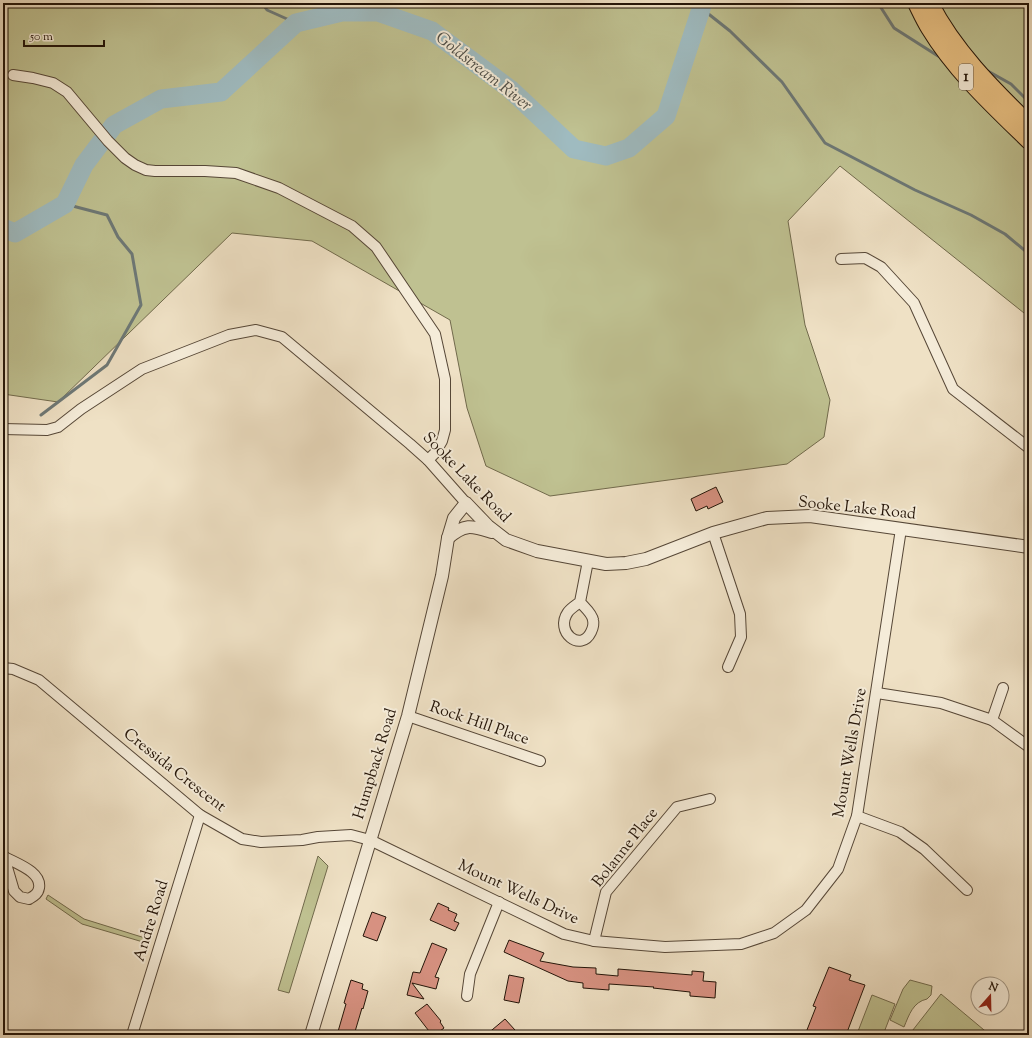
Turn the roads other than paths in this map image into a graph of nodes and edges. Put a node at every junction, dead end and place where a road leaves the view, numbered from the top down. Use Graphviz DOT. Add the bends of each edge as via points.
graph roads {
  1 [pos="916,3"];
  2 [pos="930,3"];
  3 [pos="13,76"];
  4 [pos="1029,124"];
  5 [pos="1029,141"];
  6 [pos="841,259"];
  7 [pos="3,430"];
  8 [pos="1029,448"];
  9 [pos="428,460"];
  10 [pos="466,503"];
  11 [pos="901,529"];
  12 [pos="496,533"];
  13 [pos="713,534"];
  14 [pos="448,538"];
  15 [pos="1029,547"];
  16 [pos="588,561"];
  17 [pos="580,602"];
  18 [pos="728,667"];
  19 [pos="3,668"];
  20 [pos="1003,688"];
  21 [pos="877,693"];
  22 [pos="408,716"];
  23 [pos="992,720"];
  24 [pos="1029,747"];
  25 [pos="540,761"];
  26 [pos="710,799"];
  27 [pos="200,815"];
  28 [pos="857,816"];
  29 [pos="370,840"];
  30 [pos="967,890"];
  31 [pos="499,902"];
  32 [pos="594,941"];
  33 [pos="467,996"];
  34 [pos="132,1035"];
  35 [pos="311,1035"];
  1 -- 5 [label="highway, 1" via="928,27 948,56"];
  2 -- 4 [label="highway, 1" via="975,69"];
  3 -- 9 [label="street" via="53,83 67,92 108,141 135,165 155,171 236,174 279,188 352,226 376,247 436,334 445,378 445,430 442,441"];
  6 -- 8 [label="street" via="865,258 880,267 914,303 954,389"];
  7 -- 9 [label="street, Sooke Lake Road" via="47,430 58,427 142,369 229,335 256,330 282,338"];
  9 -- 10 [label="street, Sooke Lake Road"];
  10 -- 12 [label="street, Sooke Lake Road"];
  10 -- 14 [label="street, Humpback Road" via="454,518"];
  11 -- 13 [label="street, Sooke Lake Road" via="810,516 767,518"];
  11 -- 15 [label="street, Sooke Lake Road"];
  11 -- 21 [label="street, Mount Wells Drive"];
  12 -- 14 [label="street" via="467,527 457,530"];
  12 -- 16 [label="street, Sooke Lake Road" via="521,546"];
  13 -- 16 [label="street, Sooke Lake Road" via="646,559 606,564"];
  13 -- 18 [label="street" via="740,614 741,637"];
  14 -- 22 [label="street, Humpback Road" via="442,576"];
  16 -- 17 [label="street"];
  19 -- 27 [label="street, Cressida Crescent" via="13,669 39,680"];
  20 -- 23 [label="street"];
  21 -- 23 [label="street" via="941,703"];
  21 -- 28 [label="street, Mount Wells Drive"];
  22 -- 25 [label="street, Rock Hill Place"];
  22 -- 29 [label="street, Humpback Road"];
  23 -- 24 [label="street"];
  26 -- 32 [label="street, Bolanne Place" via="677,807 606,892"];
  27 -- 29 [label="street, Cressida Crescent" via="242,839 261,842 351,835"];
  27 -- 34 [label="street, Andre Road"];
  28 -- 30 [label="street" via="900,832 924,848"];
  28 -- 32 [label="street, Mount Wells Drive" via="838,869 806,910 774,933 741,944 665,947"];
  29 -- 31 [label="street, Mount Wells Drive"];
  29 -- 35 [label="street, Humpback Road"];
  31 -- 32 [label="street, Mount Wells Drive" via="564,934"];
  31 -- 33 [label="street" via="470,974"];
}
